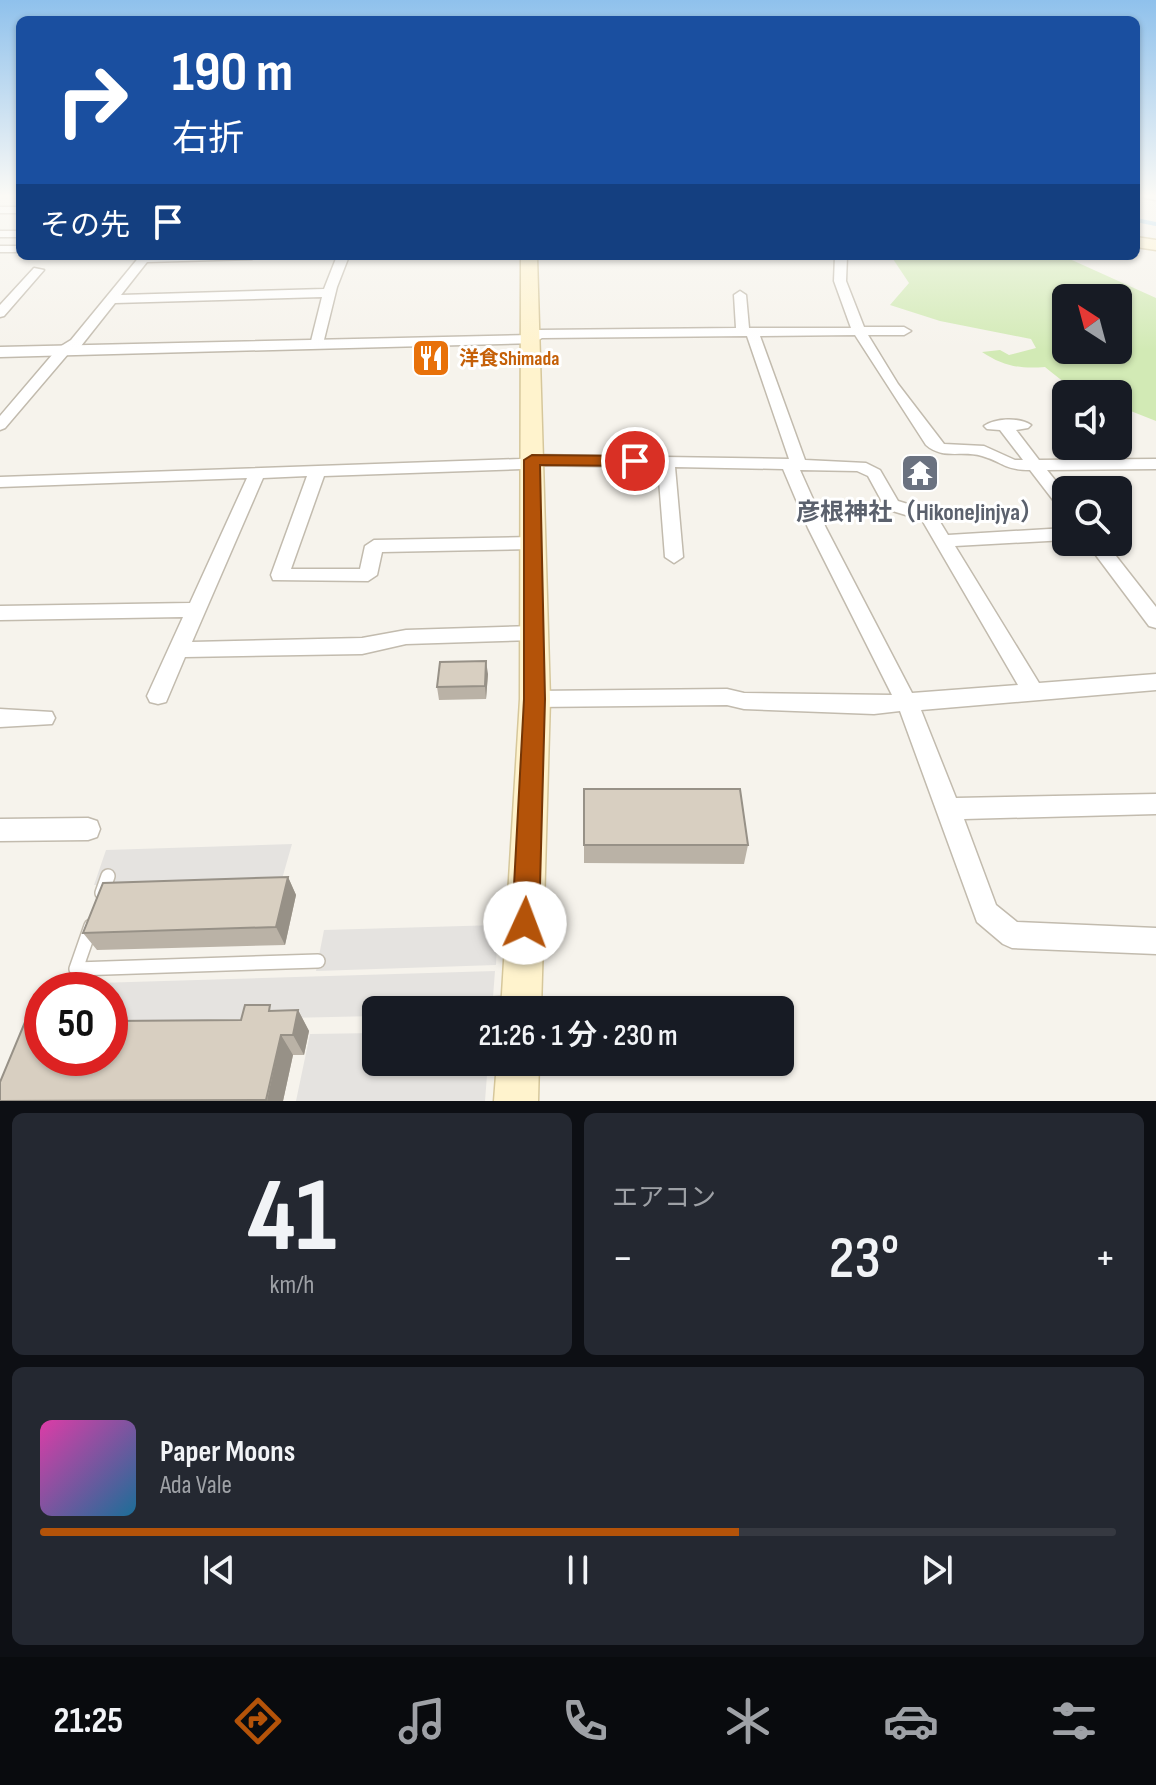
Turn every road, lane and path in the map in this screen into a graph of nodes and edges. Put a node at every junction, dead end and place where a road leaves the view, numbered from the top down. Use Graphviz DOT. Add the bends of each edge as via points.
graph roads {
  1 [pos="143,260"];
  2 [pos="342,260"];
  3 [pos="529,260"];
  4 [pos="841,260"];
  5 [pos="38,270"];
  6 [pos="254,280"];
  7 [pos="330,293"];
  8 [pos="247,295"];
  9 [pos="740,295"];
  10 [pos="112,299"];
  11 [pos="0,313"];
  12 [pos="904,331"];
  13 [pos="860,332"];
  14 [pos="748,334"];
  15 [pos="531,340"];
  16 [pos="317,345"];
  17 [pos="63,351"];
  18 [pos="0,352"];
  19 [pos="0,425"];
  20 [pos="1023,425"];
  21 [pos="532,460"];
  22 [pos="666,461"];
  23 [pos="794,464"];
  24 [pos="1034,464"];
  25 [pos="1156,464"];
  26 [pos="317,472"];
  27 [pos="257,474"];
  28 [pos="0,482"];
  29 [pos="1052,487"];
  30 [pos="1052,535"];
  31 [pos="943,541"];
  32 [pos="532,543"];
  33 [pos="1106,556"];
  34 [pos="674,557"];
  35 [pos="197,610"];
  36 [pos="0,613"];
  37 [pos="1156,621"];
  38 [pos="535,633"];
  39 [pos="178,650"];
  40 [pos="1156,682"];
  41 [pos="1033,692"];
  42 [pos="158,696"];
  43 [pos="535,699"];
  44 [pos="906,703"];
  45 [pos="0,718"];
  46 [pos="44,718"];
  47 [pos="1156,804"];
  48 [pos="950,809"];
  49 [pos="88,829"];
  50 [pos="0,830"];
  51 [pos="108,876"];
  52 [pos="1156,941"];
  53 [pos="318,961"];
  54 [pos="520,996"];
  55 [pos="517,1076"];
  56 [pos="516,1101"];
  1 -- 10 [label="street"];
  2 -- 7 [label="street"];
  3 -- 15 [label="main road"];
  4 -- 13 [label="street" via="843,290"];
  5 -- 11 [label="street"];
  6 -- 8 [label="street"];
  7 -- 8 [label="street"];
  7 -- 16 [label="street"];
  8 -- 10 [label="street"];
  9 -- 14 [label="street"];
  10 -- 17 [label="street"];
  12 -- 13 [label="street"];
  13 -- 14 [label="street"];
  13 -- 24 [label="street" via="940,449 984,451 1012,465"];
  14 -- 15 [label="street" via="539,334"];
  14 -- 23 [label="street"];
  15 -- 16 [label="street"];
  15 -- 21 [label="main road"];
  16 -- 17 [label="street"];
  17 -- 18 [label="street"];
  17 -- 19 [label="street"];
  20 -- 24 [label="street" via="998,426"];
  21 -- 22 [label="street"];
  21 -- 26 [label="street"];
  21 -- 32 [label="main road"];
  22 -- 23 [label="street"];
  22 -- 34 [label="street"];
  23 -- 31 [label="street" via="869,469 892,505 928,516"];
  23 -- 44 [label="street" via="817,528"];
  24 -- 25 [label="street"];
  24 -- 29 [label="street"];
  26 -- 27 [label="street"];
  26 -- 32 [label="street" via="280,575 368,575 374,546"];
  27 -- 28 [label="street"];
  27 -- 35 [label="street"];
  30 -- 31 [label="street"];
  31 -- 41 [label="street"];
  32 -- 38 [label="main road"];
  33 -- 37 [label="street"];
  35 -- 36 [label="street"];
  35 -- 39 [label="street"];
  38 -- 39 [label="street" via="406,637 362,646"];
  38 -- 43 [label="main road"];
  39 -- 42 [label="street"];
  40 -- 41 [label="street"];
  41 -- 44 [label="street"];
  43 -- 44 [label="street" via="727,697"];
  43 -- 54 [label="main road" via="514,955"];
  44 -- 48 [label="street"];
  45 -- 46 [label="street"];
  47 -- 48 [label="street"];
  48 -- 52 [label="street" via="986,913 1012,935"];
  49 -- 50 [label="street"];
  51 -- 53 [label="lane" via="76,969"];
  55 -- 56 [label="main road"];
}
